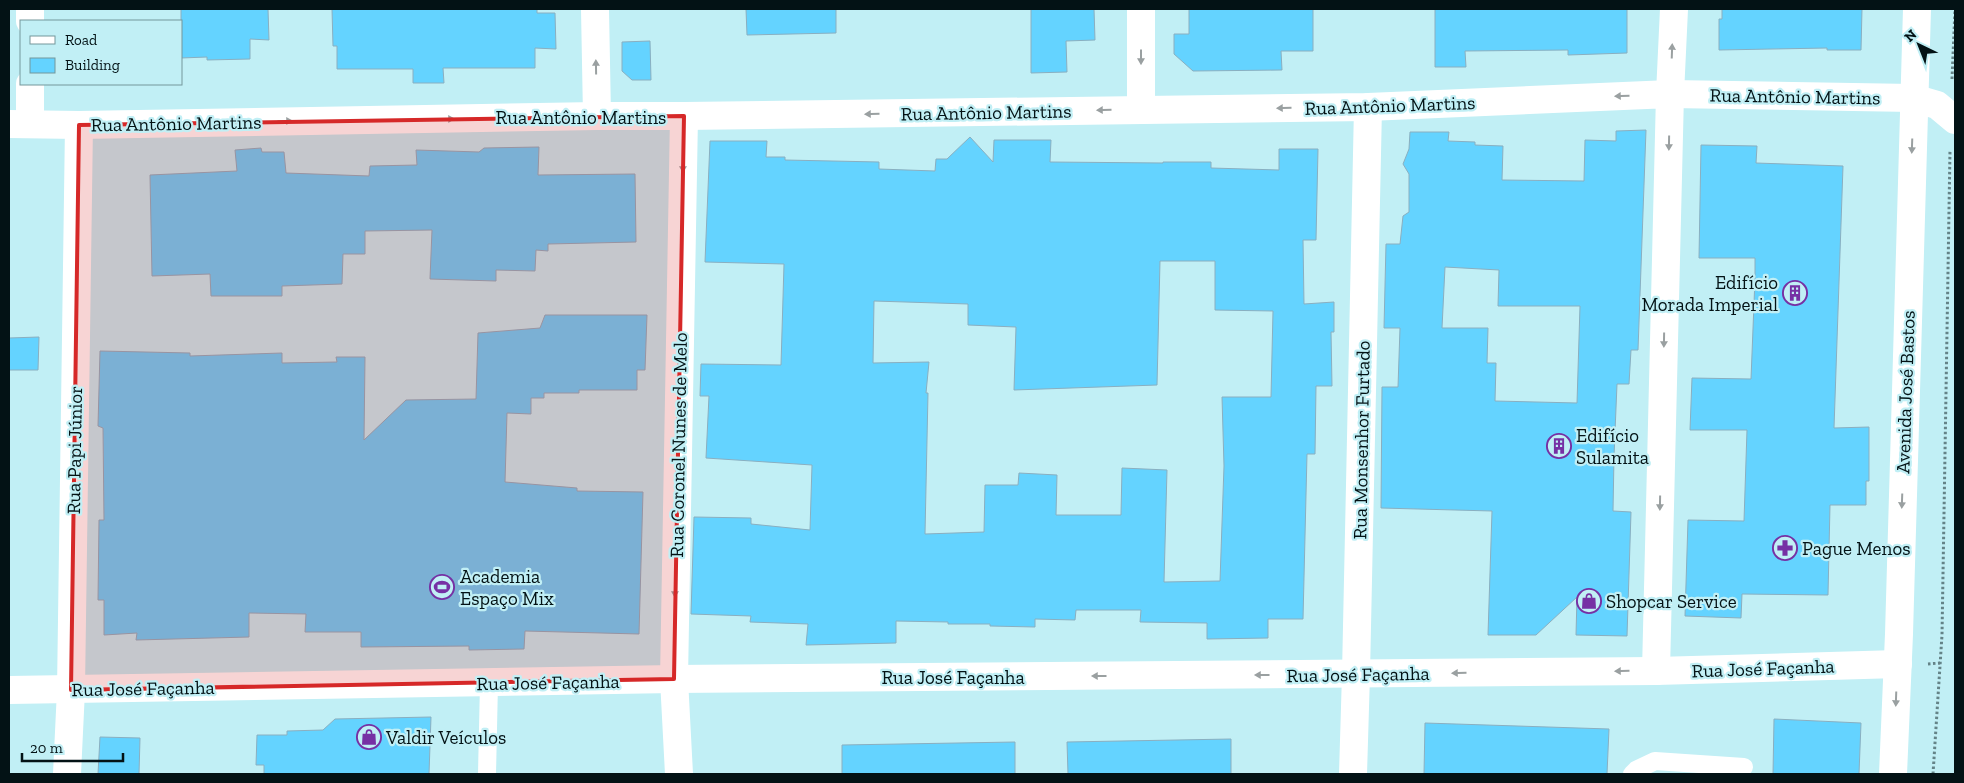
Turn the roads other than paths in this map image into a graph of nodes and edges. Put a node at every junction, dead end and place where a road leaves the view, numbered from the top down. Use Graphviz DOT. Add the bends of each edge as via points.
graph roads {
  1 [pos="595,9"];
  2 [pos="1142,9"];
  3 [pos="1674,9"];
  4 [pos="1917,9"];
  5 [pos="30,85"];
  6 [pos="1670,94"];
  7 [pos="1913,98"];
  8 [pos="1368,107"];
  9 [pos="1141,110"];
  10 [pos="597,116"];
  11 [pos="684,116"];
  12 [pos="1953,118"];
  13 [pos="20,124"];
  14 [pos="78,125"];
  15 [pos="1898,664"];
  16 [pos="1656,671"];
  17 [pos="1356,674"];
  18 [pos="674,679"];
  19 [pos="489,683"];
  20 [pos="9,690"];
  21 [pos="71,690"];
  22 [pos="1744,767"];
  23 [pos="67,774"];
  24 [pos="487,774"];
  25 [pos="679,774"];
  26 [pos="1353,774"];
  27 [pos="1632,774"];
  28 [pos="1893,774"];
  10 -- 1 [label="street, one-way"];
  2 -- 9 [label="street, one-way"];
  6 -- 3 [label="street, one-way"];
  4 -- 7 [label="street, Avenida José Bastos"];
  5 -- 13 [label="street"];
  6 -- 7 [label="street, Rua Antônio Martins"];
  6 -- 8 [label="street, Rua Antônio Martins, one-way"];
  6 -- 16 [label="street, one-way"];
  7 -- 12 [label="street, Rua Antônio Martins" via="1937,105"];
  7 -- 15 [label="street, Avenida José Bastos, one-way"];
  8 -- 9 [label="street, Rua Antônio Martins, one-way"];
  8 -- 17 [label="street, Rua Monsenhor Furtado"];
  9 -- 11 [label="street, Rua Antônio Martins, one-way"];
  10 -- 11 [label="street, Rua Antônio Martins"];
  14 -- 10 [label="street, Rua Antônio Martins, one-way"];
  11 -- 18 [label="street, Rua Coronel Nunes de Melo, one-way"];
  13 -- 14 [label="street, Rua Antônio Martins"];
  14 -- 21 [label="street, Rua Papi Júnior"];
  15 -- 16 [label="street, Rua José Façanha"];
  15 -- 28 [label="street, Avenida José Bastos, one-way"];
  16 -- 17 [label="street, Rua José Façanha, one-way"];
  17 -- 18 [label="street, Rua José Façanha, one-way"];
  17 -- 26 [label="street, Rua Monsenhor Furtado"];
  18 -- 19 [label="street, Rua José Façanha"];
  18 -- 25 [label="street, Rua Coronel Nunes de Melo"];
  19 -- 21 [label="street, Rua José Façanha"];
  19 -- 24 [label="lane"];
  20 -- 21 [label="street, Rua José Façanha"];
  21 -- 23 [label="street, Rua Papi Júnior"];
  22 -- 27 [label="lane" via="1655,761"];
}
